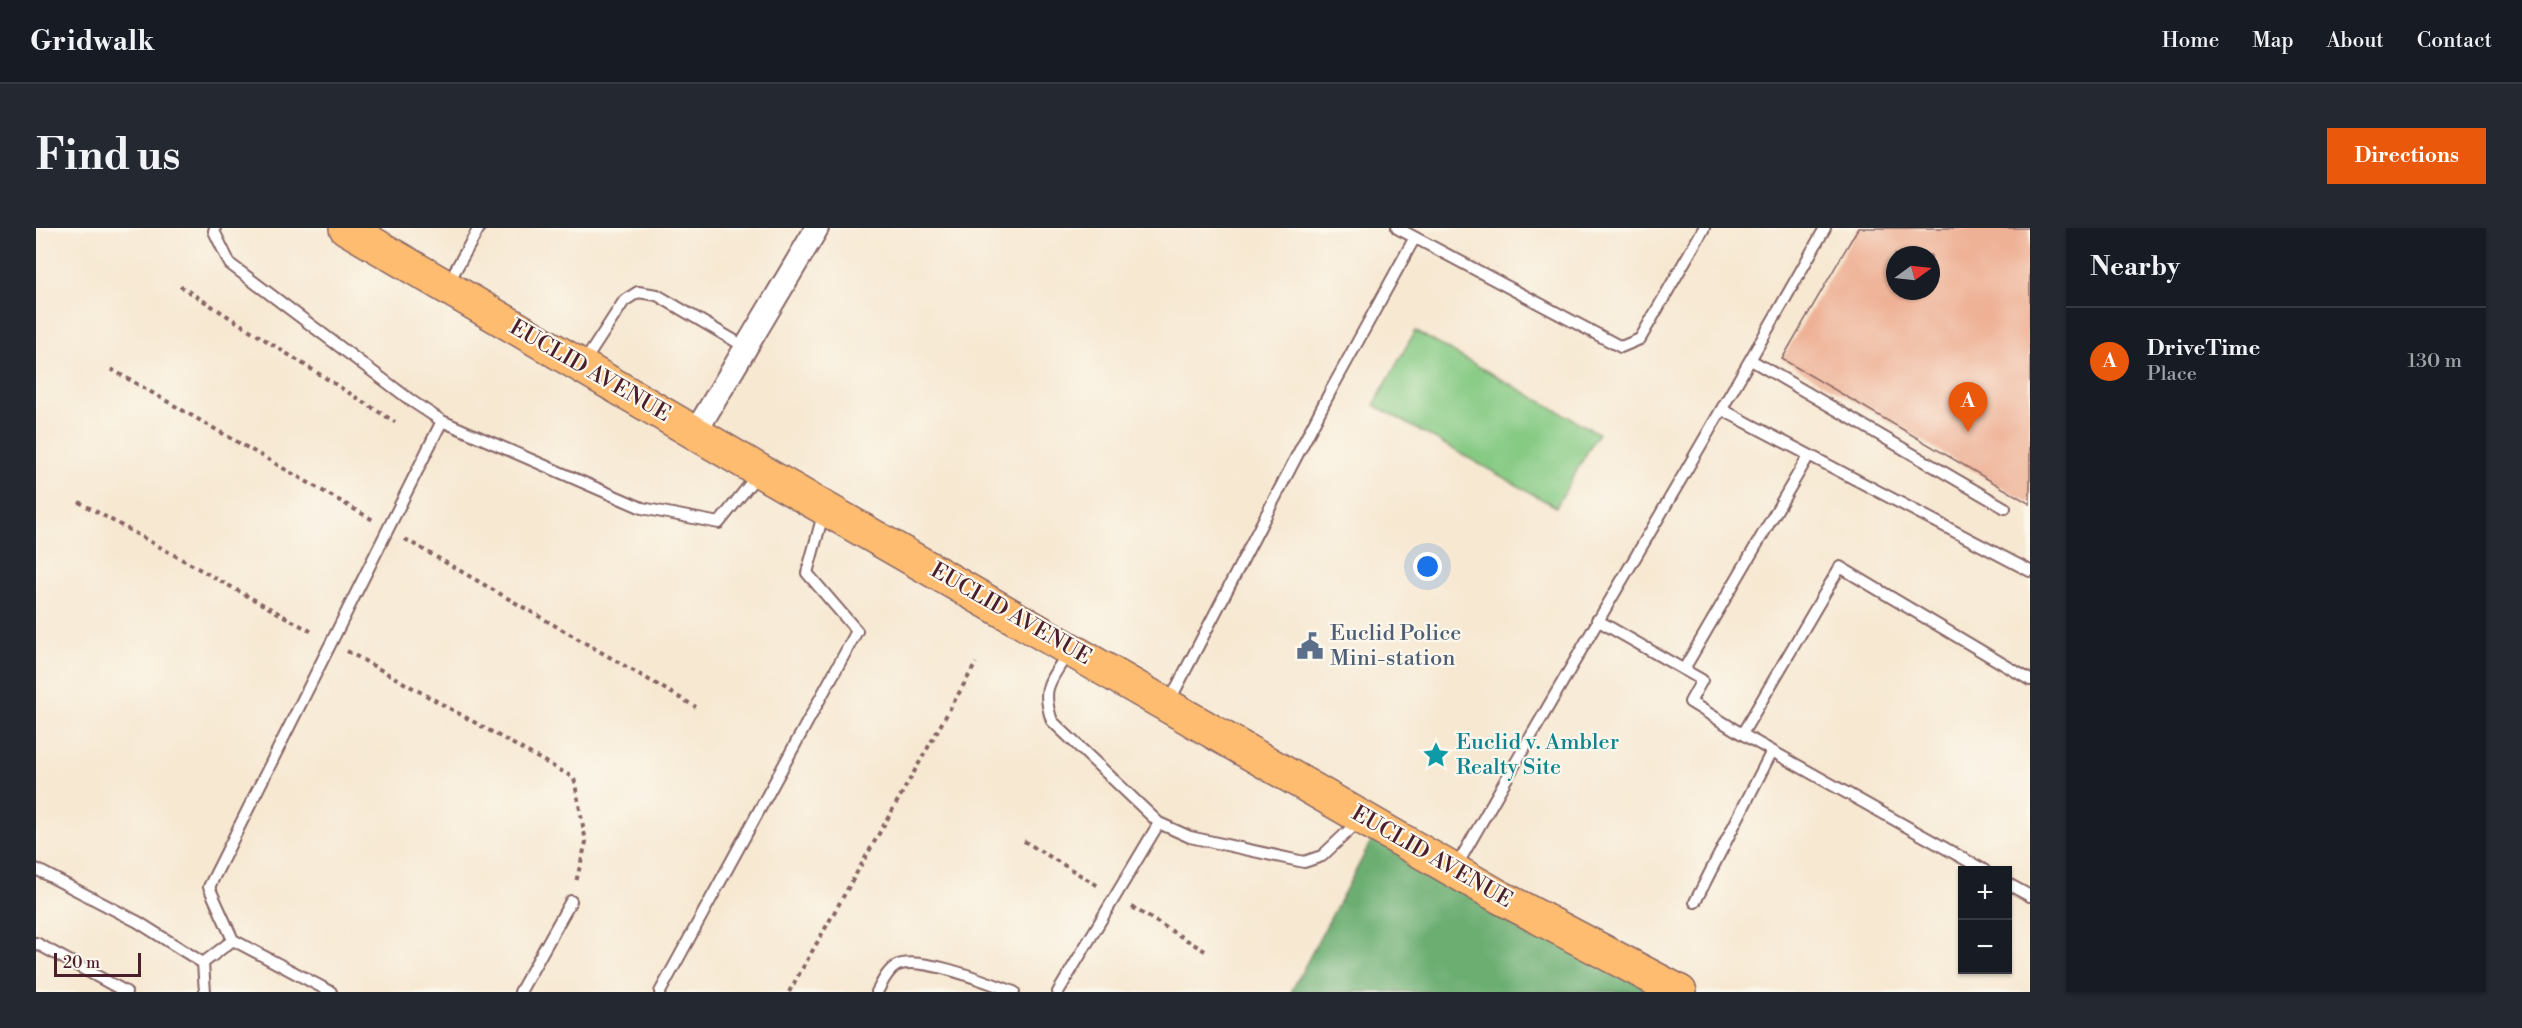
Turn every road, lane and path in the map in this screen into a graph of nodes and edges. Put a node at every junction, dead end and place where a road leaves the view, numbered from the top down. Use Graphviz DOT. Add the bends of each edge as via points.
graph roads {
  1 [pos="214,228"];
  2 [pos="346,228"];
  3 [pos="479,228"];
  4 [pos="817,228"];
  5 [pos="1397,228"];
  6 [pos="1704,228"];
  7 [pos="1825,228"];
  8 [pos="1414,239"];
  9 [pos="180,286"];
  10 [pos="446,286"];
  11 [pos="747,348"];
  12 [pos="1751,360"];
  13 [pos="582,367"];
  14 [pos="1723,410"];
  15 [pos="442,421"];
  16 [pos="395,422"];
  17 [pos="695,433"];
  18 [pos="1809,455"];
  19 [pos="760,471"];
  20 [pos="79,502"];
  21 [pos="824,507"];
  22 [pos="2005,508"];
  23 [pos="2030,571"];
  24 [pos="1597,620"];
  25 [pos="332,643"];
  26 [pos="1070,648"];
  27 [pos="976,663"];
  28 [pos="1684,669"];
  29 [pos="2030,680"];
  30 [pos="1168,705"];
  31 [pos="1742,734"];
  32 [pos="1772,752"];
  33 [pos="1361,816"];
  34 [pos="1159,823"];
  35 [pos="1977,866"];
  36 [pos="36,869"];
  37 [pos="1454,870"];
  38 [pos="2012,887"];
  39 [pos="2030,896"];
  40 [pos="572,901"];
  41 [pos="1695,902"];
  42 [pos="233,940"];
  43 [pos="36,943"];
  44 [pos="203,963"];
  45 [pos="126,992"];
  46 [pos="205,992"];
  47 [pos="330,992"];
  48 [pos="520,992"];
  49 [pos="660,992"];
  50 [pos="789,992"];
  51 [pos="877,992"];
  52 [pos="1014,992"];
  53 [pos="1058,992"];
  54 [pos="1680,992"];
  1 -- 15 [label="lane" via="230,264"];
  2 -- 10 [label="main road, EUCLID AVENUE"];
  3 -- 10 [label="lane"];
  4 -- 11 [label="street"];
  5 -- 8 [label="lane"];
  6 -- 8 [label="lane" via="1640,339 1621,347"];
  7 -- 12 [label="lane"];
  8 -- 30 [label="lane"];
  9 -- 16 [label="path"];
  10 -- 13 [label="main road, EUCLID AVENUE"];
  11 -- 13 [label="lane" via="657,294 638,292 624,301"];
  11 -- 17 [label="street"];
  12 -- 14 [label="lane"];
  12 -- 22 [label="lane"];
  13 -- 17 [label="main road, EUCLID AVENUE"];
  14 -- 18 [label="lane"];
  14 -- 24 [label="lane"];
  15 -- 19 [label="lane" via="642,508 719,523"];
  15 -- 25 [label="lane"];
  17 -- 19 [label="main road, EUCLID AVENUE"];
  18 -- 23 [label="lane"];
  18 -- 28 [label="lane"];
  19 -- 21 [label="main road, EUCLID AVENUE"];
  20 -- 25 [label="path"];
  21 -- 26 [label="main road, EUCLID AVENUE"];
  21 -- 49 [label="lane" via="807,573 857,631"];
  24 -- 28 [label="lane"];
  24 -- 37 [label="lane"];
  25 -- 40 [label="path" via="574,778 586,842"];
  25 -- 42 [label="lane" via="209,888"];
  26 -- 30 [label="main road, EUCLID AVENUE"];
  26 -- 34 [label="lane" via="1045,690 1052,721"];
  27 -- 50 [label="path"];
  28 -- 31 [label="lane" via="1702,680 1690,702"];
  29 -- 31 [label="lane" via="1840,567"];
  30 -- 33 [label="main road, EUCLID AVENUE"];
  31 -- 32 [label="lane"];
  32 -- 35 [label="lane"];
  32 -- 41 [label="lane"];
  33 -- 34 [label="lane" via="1357,825 1322,856 1305,862 1190,837"];
  33 -- 37 [label="main road, EUCLID AVENUE"];
  34 -- 53 [label="lane"];
  36 -- 44 [label="lane" via="138,922"];
  37 -- 54 [label="main road, EUCLID AVENUE"];
  38 -- 39 [label="lane"];
  40 -- 48 [label="lane"];
  42 -- 44 [label="lane"];
  42 -- 47 [label="lane"];
  43 -- 45 [label="lane"];
  44 -- 46 [label="lane"];
  51 -- 52 [label="lane" via="894,967 907,962 960,972"];
}
